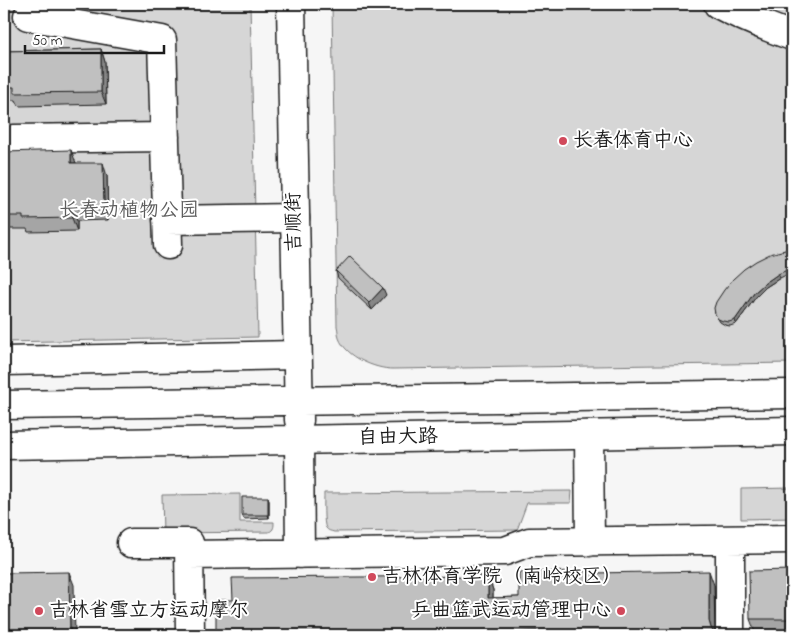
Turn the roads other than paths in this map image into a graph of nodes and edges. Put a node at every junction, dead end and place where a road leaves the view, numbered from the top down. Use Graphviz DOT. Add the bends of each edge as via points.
graph roads {
  1 [pos="291,4"];
  2 [pos="718,4"];
  3 [pos="28,16"];
  4 [pos="792,36"];
  5 [pos="165,137"];
  6 [pos="14,139"];
  7 [pos="295,218"];
  8 [pos="297,355"];
  9 [pos="4,361"];
  10 [pos="792,394"];
  11 [pos="298,401"];
  12 [pos="4,405"];
  13 [pos="792,431"];
  14 [pos="589,435"];
  15 [pos="299,440"];
  16 [pos="4,445"];
  17 [pos="730,540"];
  18 [pos="792,540"];
  19 [pos="590,542"];
  20 [pos="131,543"];
  21 [pos="300,554"];
  22 [pos="189,555"];
  23 [pos="190,635"];
  24 [pos="730,635"];
  1 -- 7 [label="main road, 吉顺街"];
  2 -- 4 [label="main road"];
  3 -- 5 [label="main road" via="162,40"];
  5 -- 6 [label="main road"];
  5 -- 7 [label="main road" via="167,232"];
  7 -- 8 [label="main road, 吉顺街"];
  8 -- 9 [label="main road"];
  8 -- 11 [label="main road, 吉顺街"];
  10 -- 11 [label="main road, 自由大路"];
  11 -- 12 [label="main road, 自由大路"];
  11 -- 15 [label="main road, 吉顺街"];
  13 -- 14 [label="main road, 自由大路"];
  14 -- 15 [label="main road, 自由大路"];
  14 -- 19 [label="main road"];
  15 -- 16 [label="main road, 自由大路"];
  15 -- 21 [label="main road, 吉顺街"];
  17 -- 18 [label="main road"];
  17 -- 19 [label="main road"];
  17 -- 24 [label="main road"];
  19 -- 21 [label="main road" via="529,542 505,551"];
  20 -- 22 [label="main road" via="189,542"];
  21 -- 22 [label="main road"];
  22 -- 23 [label="main road"];
}
